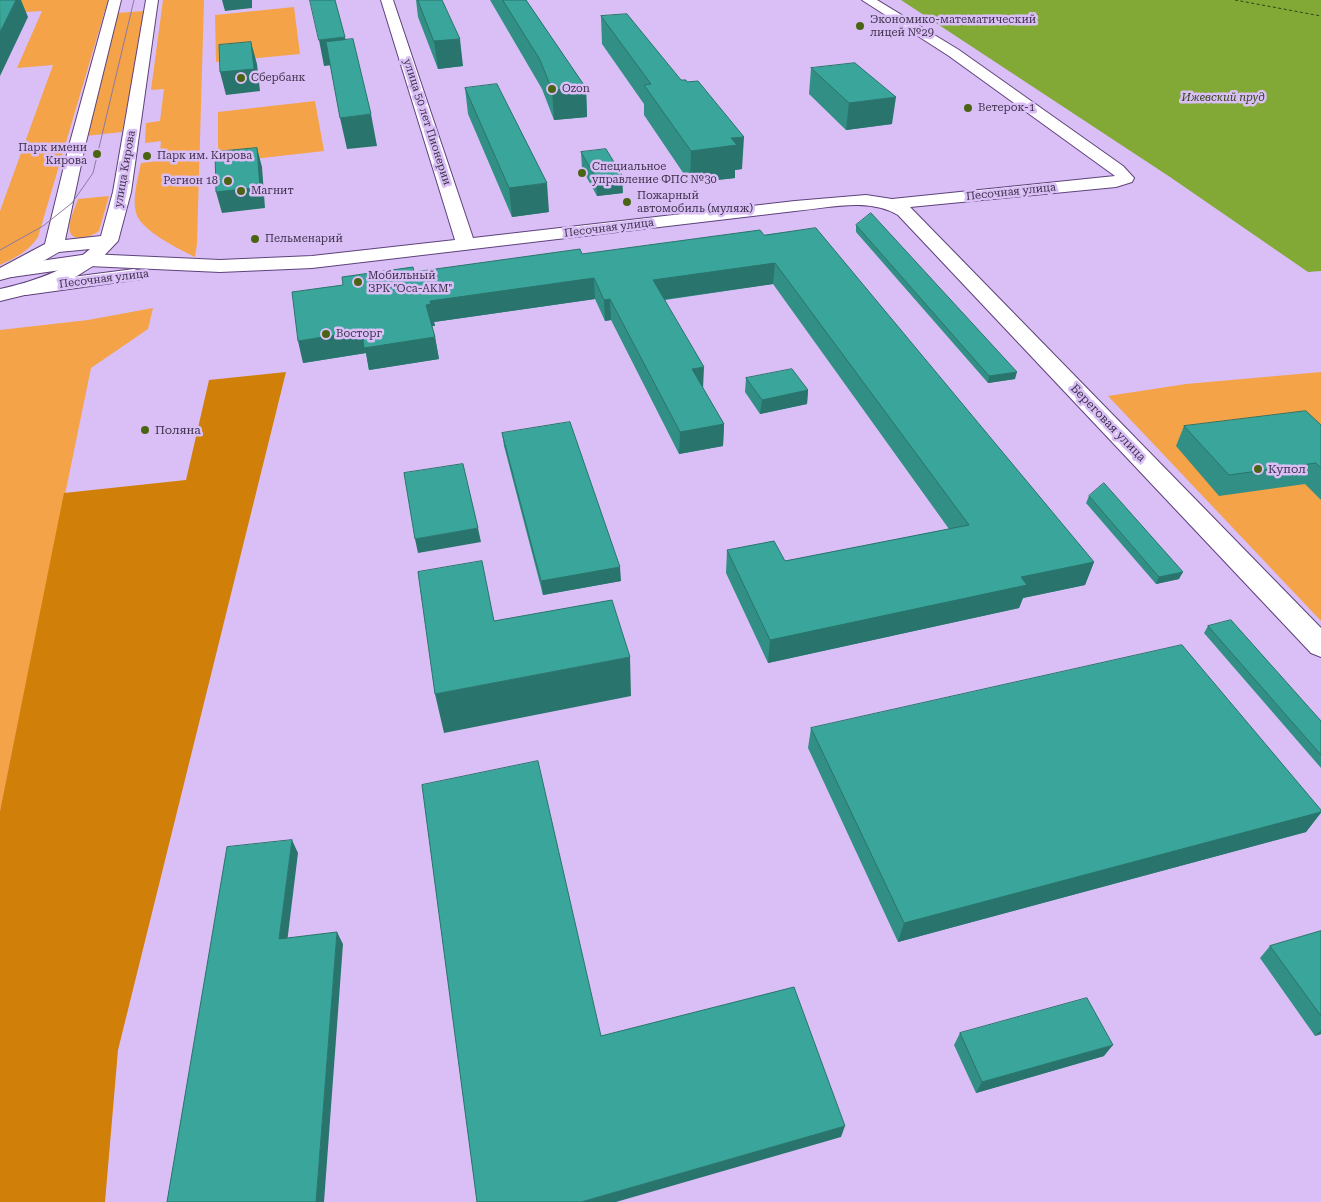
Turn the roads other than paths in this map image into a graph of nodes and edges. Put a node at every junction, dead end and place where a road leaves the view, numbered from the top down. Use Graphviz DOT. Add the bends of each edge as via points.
graph roads {
  1 [pos="114,0"];
  2 [pos="152,0"];
  3 [pos="387,0"];
  4 [pos="868,0"];
  5 [pos="892,204"];
  6 [pos="109,241"];
  7 [pos="466,245"];
  8 [pos="54,247"];
  9 [pos="89,260"];
  10 [pos="210,266"];
  11 [pos="68,268"];
  12 [pos="6,273"];
  13 [pos="26,289"];
  14 [pos="0,295"];
  15 [pos="1321,646"];
  1 -- 8 [label="street"];
  2 -- 6 [label="street, улица Кирова" via="122,192"];
  3 -- 7 [label="street, улица 50 лет Пионерии"];
  4 -- 5 [label="street, Песочная улица" via="954,53 1117,168 1126,178 1116,182"];
  5 -- 7 [label="street, Песочная улица" via="866,200 795,206"];
  5 -- 15 [label="street, Береговая улица" via="904,210"];
  6 -- 8 [label="street"];
  6 -- 9 [label="street"];
  6 -- 10 [label="street, Песочная улица"];
  7 -- 10 [label="street, Песочная улица" via="312,262"];
  8 -- 11 [label="street, Песочная улица"];
  8 -- 12 [label="street"];
  9 -- 10 [label="street, Песочная улица"];
  9 -- 11 [label="street, Песочная улица"];
  10 -- 11 [label="street, Песочная улица"];
  10 -- 13 [label="street, Песочная улица"];
  11 -- 12 [label="street, Песочная улица"];
  11 -- 13 [label="street"];
  12 -- 13 [label="street"];
  13 -- 14 [label="street, Песочная улица"];
}
